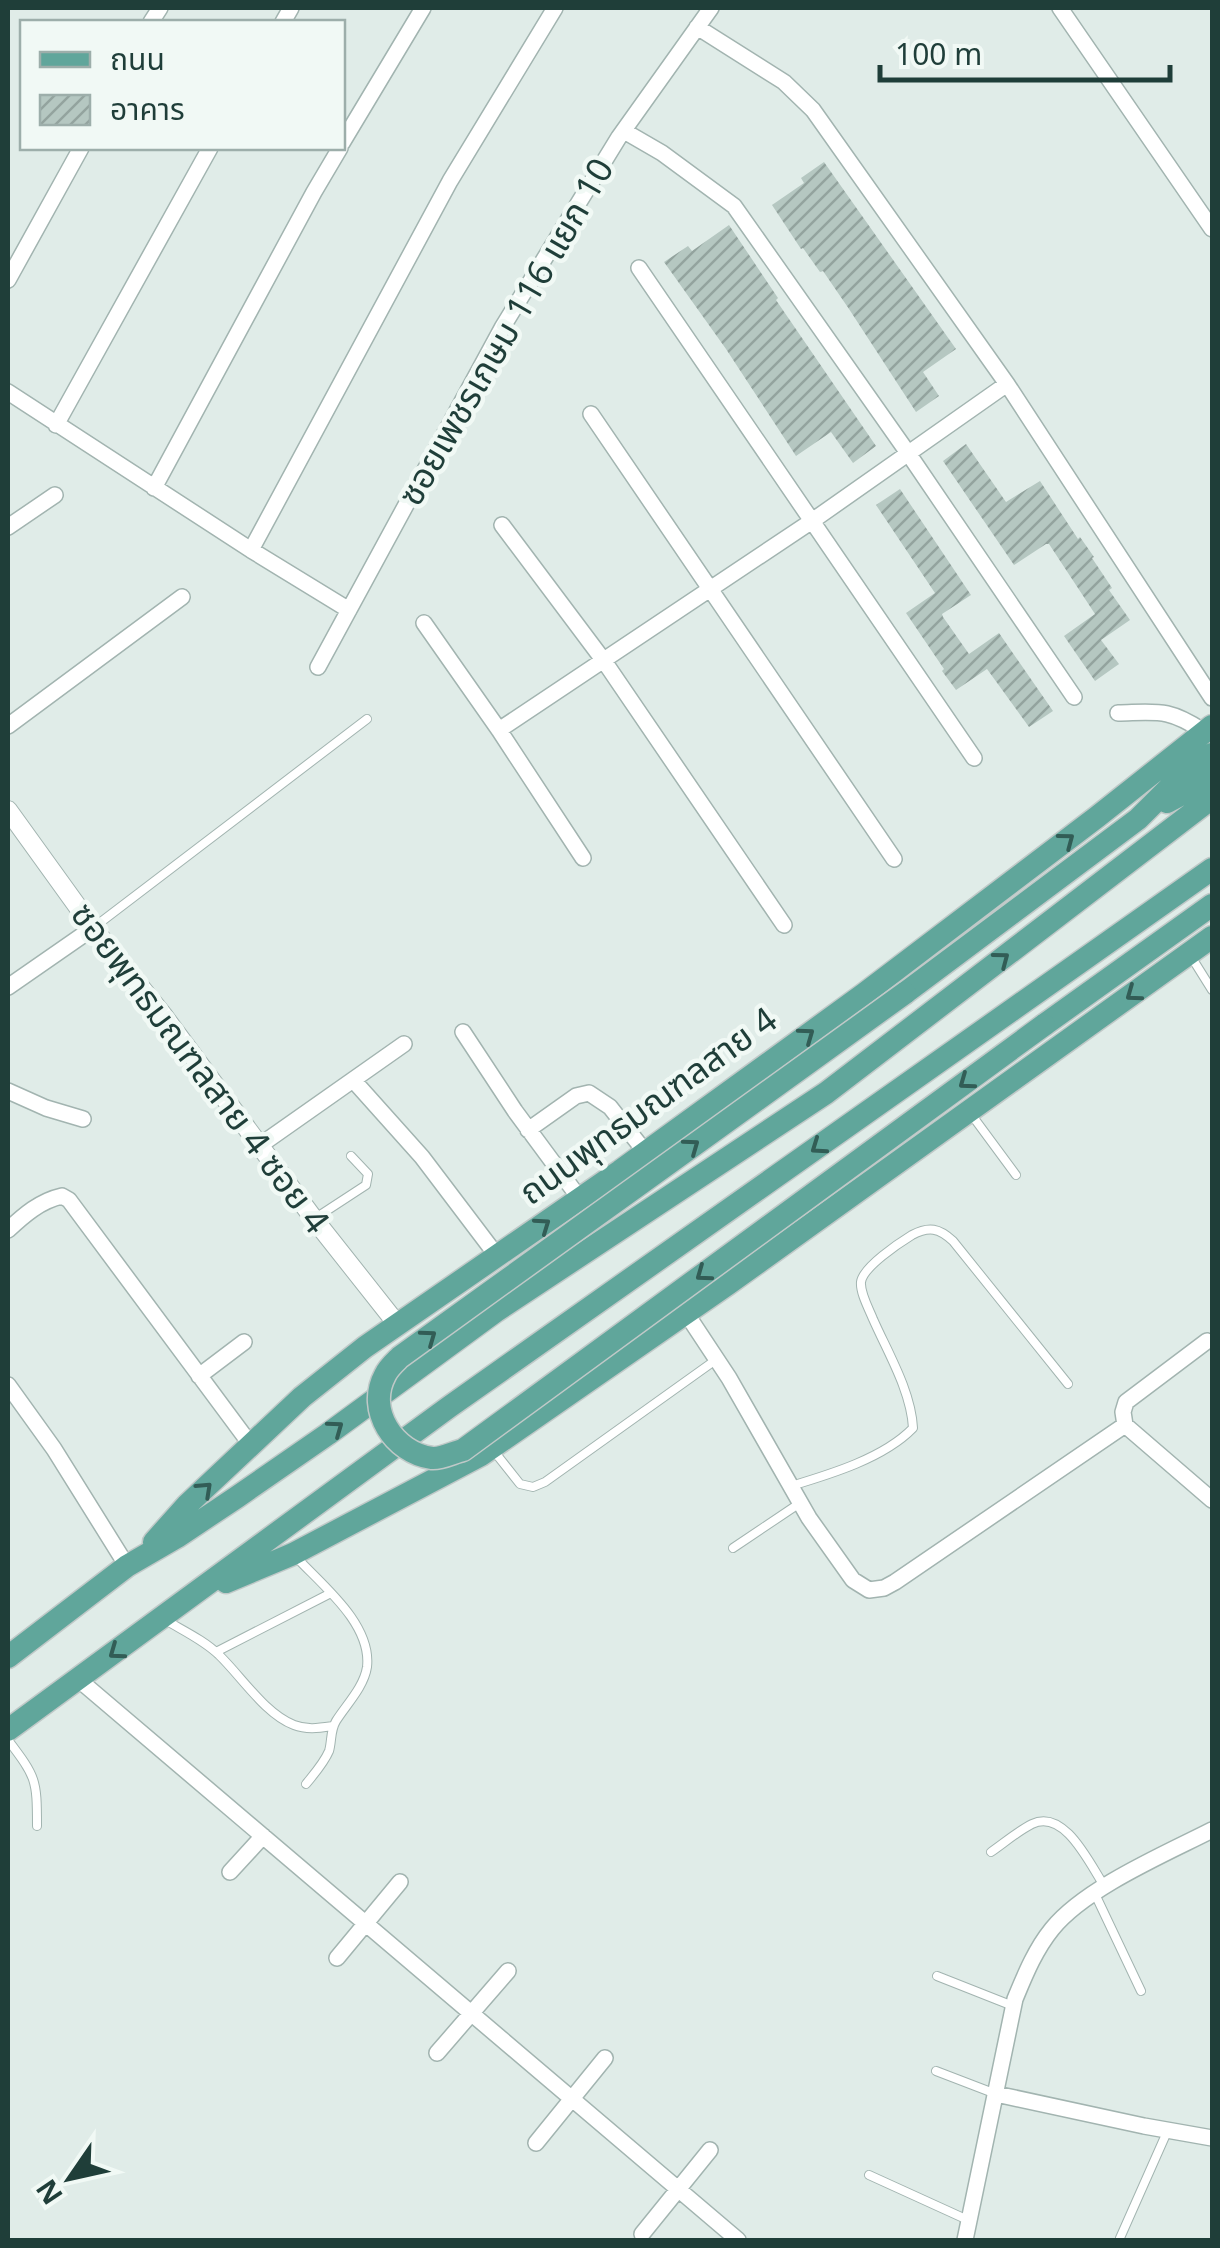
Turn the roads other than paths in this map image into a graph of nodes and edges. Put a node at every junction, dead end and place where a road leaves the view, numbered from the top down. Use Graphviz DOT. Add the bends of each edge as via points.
graph roads {
  1 [pos="423,8"];
  2 [pos="555,8"];
  3 [pos="711,8"];
  4 [pos="1060,8"];
  5 [pos="697,27"];
  6 [pos="624,130"];
  7 [pos="345,139"];
  8 [pos="80,150"];
  9 [pos="209,150"];
  10 [pos="339,150"];
  11 [pos="1212,229"];
  12 [pos="639,268"];
  13 [pos="8,280"];
  14 [pos="1007,384"];
  15 [pos="8,392"];
  16 [pos="591,414"];
  17 [pos="56,425"];
  18 [pos="908,453"];
  19 [pos="154,488"];
  20 [pos="56,494"];
  21 [pos="812,520"];
  22 [pos="502,525"];
  23 [pos="8,527"];
  24 [pos="251,550"];
  25 [pos="709,590"];
  26 [pos="182,596"];
  27 [pos="349,610"];
  28 [pos="424,623"];
  29 [pos="604,662"];
  30 [pos="318,667"];
  31 [pos="1074,698"];
  32 [pos="1212,698"];
  33 [pos="1118,713"];
  34 [pos="366,719"];
  35 [pos="8,726"];
  36 [pos="1208,728"];
  37 [pos="499,730"];
  38 [pos="1212,754"];
  39 [pos="974,758"];
  40 [pos="1212,778"];
  41 [pos="1212,798"];
  42 [pos="8,810"];
  43 [pos="1138,818"];
  44 [pos="583,858"];
  45 [pos="894,859"];
  46 [pos="1212,869"];
  47 [pos="1212,904"];
  48 [pos="784,925"];
  49 [pos="93,928"];
  50 [pos="1212,937"];
  51 [pos="1189,954"];
  52 [pos="8,987"];
  53 [pos="1212,990"];
  54 [pos="464,1032"];
  55 [pos="404,1044"];
  56 [pos="354,1081"];
  57 [pos="8,1091"];
  58 [pos="969,1111"];
  59 [pos="84,1119"];
  60 [pos="528,1130"];
  61 [pos="259,1146"];
  62 [pos="646,1153"];
  63 [pos="351,1156"];
  64 [pos="1016,1175"];
  65 [pos="580,1199"];
  66 [pos="314,1219"];
  67 [pos="8,1230"];
  68 [pos="497,1256"];
  69 [pos="686,1312"];
  70 [pos="396,1324"];
  71 [pos="1206,1341"];
  72 [pos="244,1342"];
  73 [pos="717,1359"];
  74 [pos="198,1376"];
  75 [pos="1068,1384"];
  76 [pos="8,1385"];
  77 [pos="1125,1425"];
  78 [pos="251,1445"];
  79 [pos="491,1448"];
  80 [pos="791,1486"];
  81 [pos="1212,1500"];
  82 [pos="800,1503"];
  83 [pos="732,1548"];
  84 [pos="293,1554"];
  85 [pos="132,1563"];
  86 [pos="331,1593"];
  87 [pos="195,1595"];
  88 [pos="162,1618"];
  89 [pos="10,1649"];
  90 [pos="216,1652"];
  91 [pos="78,1679"];
  92 [pos="333,1726"];
  93 [pos="8,1730"];
  94 [pos="8,1740"];
  95 [pos="306,1784"];
  96 [pos="36,1826"];
  97 [pos="1212,1830"];
  98 [pos="263,1836"];
  99 [pos="991,1852"];
  100 [pos="230,1872"];
  101 [pos="400,1882"];
  102 [pos="1100,1890"];
  103 [pos="366,1923"];
  104 [pos="337,1958"];
  105 [pos="508,1971"];
  106 [pos="936,1976"];
  107 [pos="1141,1990"];
  108 [pos="1014,2006"];
  109 [pos="471,2014"];
  110 [pos="438,2053"];
  111 [pos="605,2058"];
  112 [pos="936,2071"];
  113 [pos="996,2094"];
  114 [pos="572,2100"];
  115 [pos="1168,2130"];
  116 [pos="1212,2138"];
  117 [pos="536,2144"];
  118 [pos="710,2150"];
  119 [pos="870,2175"];
  120 [pos="678,2190"];
  121 [pos="970,2221"];
  122 [pos="642,2234"];
  123 [pos="1120,2238"];
  124 [pos="738,2240"];
  125 [pos="965,2240"];
  1 -- 7 [label="street"];
  2 -- 24 [label="street" via="450,181"];
  3 -- 5 [label="street, ซอยเพชรเกษม 116 แยก 10"];
  4 -- 11 [label="street"];
  5 -- 6 [label="street, ซอยเพชรเกษม 116 แยก 10"];
  5 -- 14 [label="street" via="784,82 813,110"];
  6 -- 18 [label="street" via="734,206"];
  6 -- 27 [label="street, ซอยเพชรเกษม 116 แยก 10" via="502,328"];
  8 -- 13 [label="street"];
  9 -- 17 [label="street"];
  10 -- 19 [label="street"];
  12 -- 21 [label="street"];
  14 -- 18 [label="street"];
  14 -- 32 [label="street"];
  15 -- 17 [label="street"];
  16 -- 25 [label="street"];
  17 -- 19 [label="street"];
  18 -- 21 [label="street"];
  18 -- 31 [label="street"];
  19 -- 24 [label="street"];
  20 -- 23 [label="street"];
  21 -- 25 [label="street"];
  21 -- 39 [label="street"];
  22 -- 29 [label="street"];
  24 -- 27 [label="street"];
  25 -- 29 [label="street"];
  25 -- 45 [label="street"];
  26 -- 35 [label="street"];
  27 -- 30 [label="street, ซอยเพชรเกษม 116 แยก 10"];
  28 -- 37 [label="street"];
  29 -- 37 [label="street"];
  29 -- 48 [label="street"];
  33 -- 36 [label="street" via="1164,711"];
  34 -- 49 [label="lane"];
  62 -- 36 [label="main road, ถนนพุทธมณฑลสาย 4, one-way"];
  37 -- 44 [label="street"];
  38 -- 43 [label="main road"];
  40 -- 43 [label="main road"];
  85 -- 41 [label="main road, ถนนพุทธมณฑลสาย 4, one-way" via="826,1093"];
  42 -- 49 [label="street, ซอยพุทธมณฑลสาย 4 ซอย 4"];
  47 -- 43 [label="main road, one-way, bridge" via="463,1450 434,1458 392,1435 378,1410 385,1373 400,1357"];
  46 -- 87 [label="main road, one-way" via="434,1418"];
  49 -- 52 [label="street"];
  49 -- 61 [label="street, ซอยพุทธมณฑลสาย 4 ซอย 4"];
  50 -- 51 [label="main road"];
  51 -- 53 [label="lane"];
  51 -- 58 [label="main road, one-way"];
  54 -- 60 [label="street"];
  55 -- 56 [label="street"];
  56 -- 61 [label="street"];
  56 -- 68 [label="street"];
  57 -- 59 [label="street"];
  58 -- 64 [label="lane"];
  58 -- 69 [label="main road"];
  60 -- 62 [label="street" via="589,1093 610,1106"];
  60 -- 65 [label="street"];
  61 -- 66 [label="street, ซอยพุทธมณฑลสาย 4 ซอย 4"];
  62 -- 65 [label="main road, ถนนพุทธมณฑลสาย 4"];
  63 -- 66 [label="lane" via="368,1174 366,1185"];
  68 -- 65 [label="main road, ถนนพุทธมณฑลสาย 4, one-way"];
  66 -- 70 [label="street, ซอยพุทธมณฑลสาย 4 ซอย 4"];
  67 -- 74 [label="street" via="49,1199 68,1200"];
  68 -- 70 [label="main road, ถนนพุทธมณฑลสาย 4"];
  69 -- 73 [label="street"];
  69 -- 79 [label="main road"];
  70 -- 78 [label="main road, ถนนพุทธมณฑลสาย 4"];
  71 -- 77 [label="street" via="1126,1402"];
  72 -- 74 [label="street"];
  73 -- 79 [label="lane" via="533,1487 520,1484"];
  73 -- 80 [label="street"];
  74 -- 78 [label="street"];
  75 -- 80 [label="lane" via="953,1241 929,1228 868,1268 861,1282 913,1428 834,1474"];
  76 -- 85 [label="street"];
  77 -- 81 [label="street"];
  77 -- 82 [label="street" via="884,1588 869,1590 853,1580"];
  85 -- 78 [label="main road, ถนนพุทธมณฑลสาย 4, one-way"];
  79 -- 84 [label="main road"];
  80 -- 82 [label="street"];
  82 -- 83 [label="lane"];
  84 -- 86 [label="lane"];
  84 -- 87 [label="main road"];
  85 -- 89 [label="main road, ถนนพุทธมณฑลสาย 4"];
  86 -- 90 [label="lane"];
  86 -- 92 [label="lane" via="352,1617 367,1666"];
  87 -- 88 [label="main road"];
  88 -- 90 [label="lane"];
  88 -- 91 [label="main road, one-way"];
  90 -- 92 [label="lane" via="286,1721 312,1729"];
  91 -- 93 [label="main road"];
  91 -- 98 [label="street"];
  92 -- 95 [label="lane" via="330,1749"];
  94 -- 96 [label="lane" via="36,1784"];
  97 -- 102 [label="street"];
  98 -- 100 [label="street"];
  98 -- 103 [label="street"];
  99 -- 102 [label="lane" via="1046,1820 1072,1837"];
  101 -- 103 [label="street"];
  102 -- 107 [label="lane"];
  102 -- 108 [label="street" via="1052,1928"];
  103 -- 104 [label="street"];
  103 -- 109 [label="street"];
  105 -- 109 [label="street"];
  106 -- 108 [label="lane"];
  108 -- 113 [label="street"];
  109 -- 110 [label="street"];
  109 -- 114 [label="street"];
  111 -- 114 [label="street"];
  112 -- 113 [label="lane"];
  113 -- 115 [label="street"];
  113 -- 121 [label="street"];
  114 -- 117 [label="street"];
  114 -- 120 [label="street"];
  115 -- 116 [label="street"];
  115 -- 123 [label="lane"];
  118 -- 120 [label="street"];
  119 -- 121 [label="lane"];
  120 -- 122 [label="street"];
  120 -- 124 [label="street"];
  121 -- 125 [label="street"];
}
